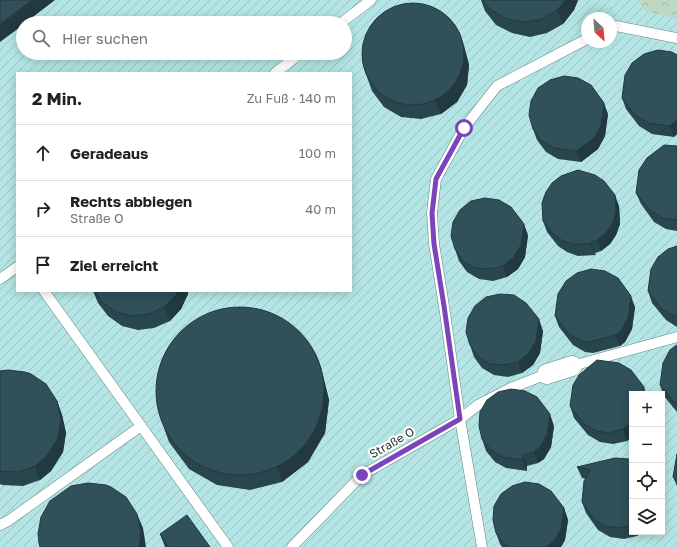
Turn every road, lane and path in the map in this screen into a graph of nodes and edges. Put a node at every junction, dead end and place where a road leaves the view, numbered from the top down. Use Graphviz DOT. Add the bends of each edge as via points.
graph roads {
  1 [pos="371,0"];
  2 [pos="350,16"];
  3 [pos="617,26"];
  4 [pos="677,38"];
  5 [pos="581,42"];
  6 [pos="292,60"];
  7 [pos="276,72"];
  8 [pos="16,268"];
  9 [pos="0,280"];
  10 [pos="45,292"];
  11 [pos="677,337"];
  12 [pos="572,366"];
  13 [pos="547,374"];
  14 [pos="460,419"];
  15 [pos="141,426"];
  16 [pos="0,525"];
  17 [pos="228,547"];
  18 [pos="292,547"];
  19 [pos="482,547"];
  1 -- 2 [label="lane"];
  3 -- 4 [label="lane"];
  5 -- 14 [label="lane" via="497,86 464,128 436,179 432,213 434,244"];
  6 -- 7 [label="lane"];
  8 -- 9 [label="lane"];
  10 -- 15 [label="lane"];
  11 -- 12 [label="lane"];
  12 -- 13 [label="street"];
  13 -- 14 [label="lane, Straße O" via="478,405"];
  14 -- 18 [label="lane, Straße O" via="362,475"];
  14 -- 19 [label="lane"];
  15 -- 16 [label="lane"];
  15 -- 17 [label="lane"];
}
